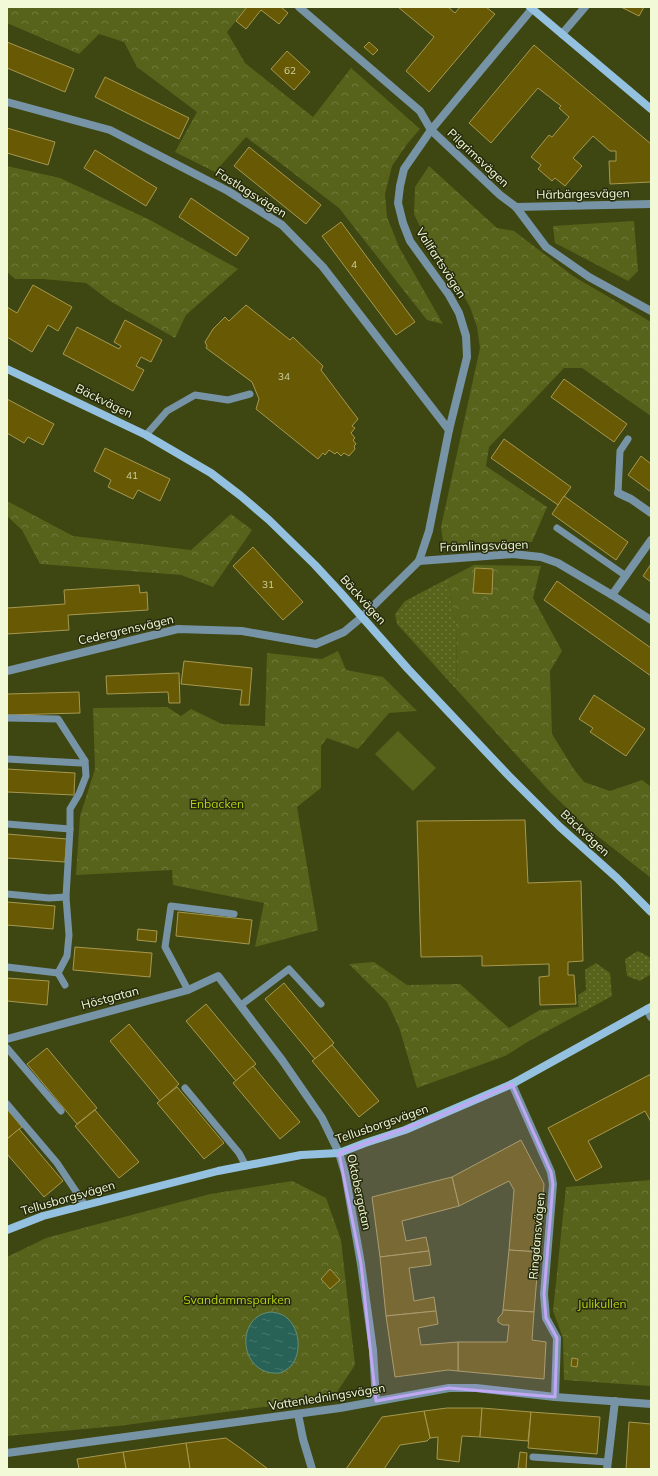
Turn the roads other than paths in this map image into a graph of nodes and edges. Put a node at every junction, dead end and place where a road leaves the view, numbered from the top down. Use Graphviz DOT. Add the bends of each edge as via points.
graph roads {
  1 [pos="299,7"];
  2 [pos="585,7"];
  3 [pos="531,8"];
  4 [pos="562,34"];
  5 [pos="7,102"];
  6 [pos="651,109"];
  7 [pos="431,130"];
  8 [pos="651,204"];
  9 [pos="516,207"];
  10 [pos="651,311"];
  11 [pos="7,369"];
  12 [pos="250,394"];
  13 [pos="448,430"];
  14 [pos="146,435"];
  15 [pos="628,439"];
  16 [pos="618,493"];
  17 [pos="651,513"];
  18 [pos="558,528"];
  19 [pos="651,540"];
  20 [pos="418,561"];
  21 [pos="626,576"];
  22 [pos="612,595"];
  23 [pos="362,617"];
  24 [pos="651,620"];
  25 [pos="7,671"];
  26 [pos="7,718"];
  27 [pos="7,760"];
  28 [pos="85,761"];
  29 [pos="7,824"];
  30 [pos="70,829"];
  31 [pos="7,894"];
  32 [pos="66,897"];
  33 [pos="651,912"];
  34 [pos="234,914"];
  35 [pos="7,967"];
  36 [pos="58,973"];
  37 [pos="218,976"];
  38 [pos="65,985"];
  39 [pos="188,990"];
  40 [pos="321,1004"];
  41 [pos="240,1005"];
  42 [pos="649,1008"];
  43 [pos="651,1017"];
  44 [pos="7,1039"];
  45 [pos="7,1048"];
  46 [pos="512,1084"];
  47 [pos="185,1088"];
  48 [pos="7,1104"];
  49 [pos="60,1111"];
  50 [pos="340,1153"];
  51 [pos="246,1166"];
  52 [pos="85,1205"];
  53 [pos="7,1230"];
  54 [pos="555,1396"];
  55 [pos="376,1401"];
  56 [pos="615,1401"];
  57 [pos="651,1404"];
  58 [pos="298,1414"];
  59 [pos="7,1453"];
  60 [pos="533,1457"];
  61 [pos="607,1466"];
  62 [pos="312,1469"];
  1 -- 7 [label="street, Pilgrimsvägen" via="420,111"];
  2 -- 4 [label="street"];
  3 -- 4 [label="street"];
  3 -- 7 [label="street, Vallfartsvägen"];
  4 -- 6 [label="street"];
  5 -- 13 [label="street, Fastlagsvägen" via="110,130 228,190 282,225 323,267"];
  7 -- 9 [label="street, Pilgrimsvägen"];
  7 -- 13 [label="street, Vallfartsvägen" via="404,169 398,203 410,241 449,295 459,313 466,336 467,356"];
  8 -- 9 [label="street, Härbärgesvägen"];
  9 -- 10 [label="street, Pilgrimsvägen" via="546,247 589,277"];
  11 -- 14 [label="street, Bäckvägen"];
  12 -- 14 [label="lane" via="228,400 195,395 167,411"];
  13 -- 20 [label="street, Vallfartsvägen" via="429,531"];
  14 -- 23 [label="street, Bäckvägen" via="211,473 241,496 300,550"];
  15 -- 16 [label="lane" via="620,451"];
  16 -- 17 [label="street"];
  18 -- 21 [label="lane"];
  19 -- 21 [label="street"];
  20 -- 22 [label="street, Främlingsvägen" via="513,554 541,556 558,563"];
  20 -- 23 [label="street, Vallfartsvägen"];
  21 -- 22 [label="street"];
  22 -- 24 [label="street, Främlingsvägen"];
  23 -- 25 [label="street, Cedergrensvägen" via="344,632 316,644 242,631 178,629"];
  23 -- 33 [label="street, Bäckvägen" via="508,775"];
  26 -- 28 [label="lane" via="58,720"];
  27 -- 28 [label="lane" via="81,763"];
  28 -- 30 [label="lane" via="86,776 70,809"];
  29 -- 30 [label="lane"];
  30 -- 32 [label="lane"];
  31 -- 32 [label="lane"];
  32 -- 36 [label="lane" via="68,956"];
  34 -- 39 [label="lane" via="171,906 165,947"];
  35 -- 36 [label="lane"];
  36 -- 38 [label="lane"];
  37 -- 39 [label="street, Höstgatan"];
  37 -- 41 [label="street, Oktobergatan"];
  39 -- 44 [label="street, Höstgatan"];
  40 -- 41 [label="lane" via="289,969"];
  41 -- 50 [label="street, Oktobergatan" via="322,1118"];
  42 -- 43 [label="street"];
  42 -- 46 [label="street, Tellusborgsvägen"];
  45 -- 49 [label="lane"];
  46 -- 50 [label="street, Tellusborgsvägen" via="405,1130"];
  46 -- 54 [label="street, Ringdansvägen" via="551,1172 553,1184 544,1294 546,1318 557,1338"];
  47 -- 51 [label="lane" via="239,1153"];
  48 -- 52 [label="lane" via="57,1163"];
  50 -- 51 [label="street, Tellusborgsvägen" via="301,1156"];
  50 -- 55 [label="street, Oktobergatan" via="361,1264 373,1350"];
  51 -- 52 [label="street, Tellusborgsvägen" via="210,1172"];
  52 -- 53 [label="street, Tellusborgsvägen" via="43,1216"];
  54 -- 55 [label="street, Vattenledningsvägen" via="476,1388 449,1388"];
  54 -- 56 [label="street, Vattenledningsvägen"];
  55 -- 58 [label="street, Vattenledningsvägen"];
  56 -- 57 [label="street, Vattenledningsvägen"];
  56 -- 61 [label="street"];
  58 -- 59 [label="street, Vattenledningsvägen"];
  58 -- 62 [label="street"];
  60 -- 61 [label="lane"];
}
